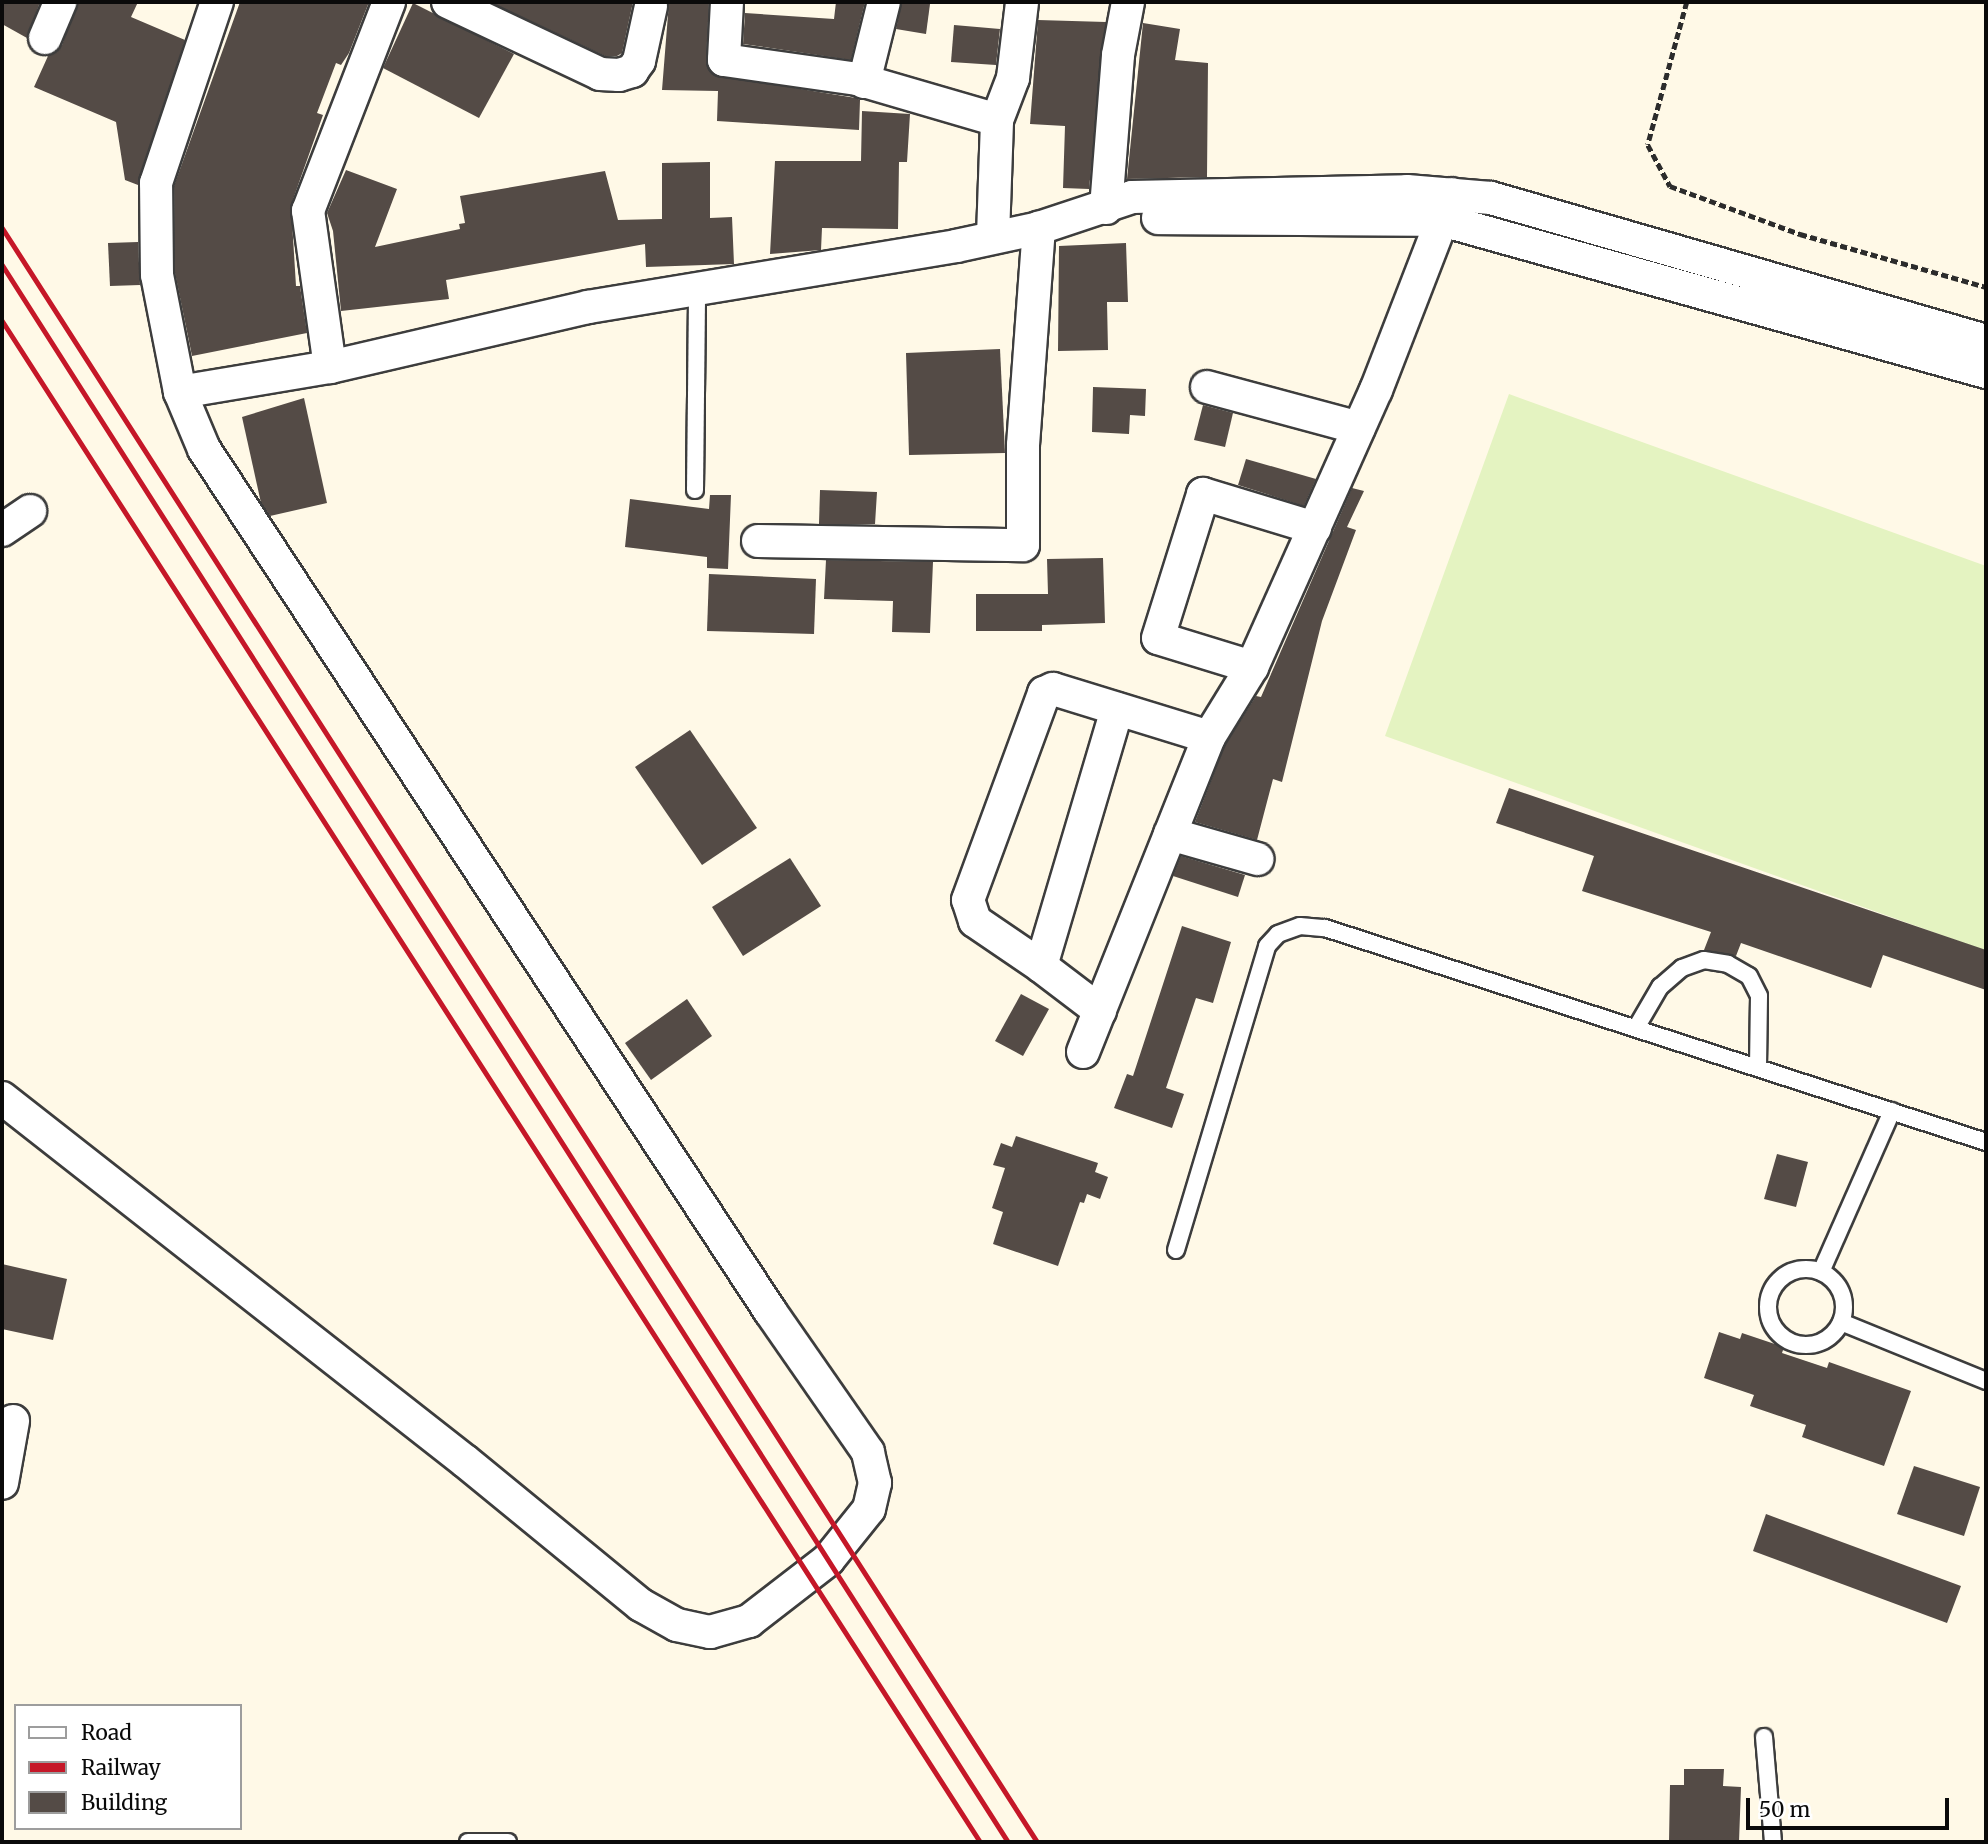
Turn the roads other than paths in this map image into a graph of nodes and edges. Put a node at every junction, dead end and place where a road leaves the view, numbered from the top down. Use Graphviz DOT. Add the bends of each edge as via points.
graph roads {
  1 [pos="60,2"];
  2 [pos="217,2"];
  3 [pos="389,2"];
  4 [pos="448,2"];
  5 [pos="727,2"];
  6 [pos="884,2"];
  7 [pos="1022,2"];
  8 [pos="1128,2"];
  9 [pos="651,6"];
  10 [pos="45,38"];
  11 [pos="864,82"];
  12 [pos="997,120"];
  13 [pos="1447,207"];
  14 [pos="1106,208"];
  15 [pos="1039,228"];
  16 [pos="993,236"];
  17 [pos="697,289"];
  18 [pos="1986,341"];
  19 [pos="330,367"];
  20 [pos="1986,372"];
  21 [pos="1207,387"];
  22 [pos="180,392"];
  23 [pos="1359,428"];
  24 [pos="695,490"];
  25 [pos="30,511"];
  26 [pos="1314,528"];
  27 [pos="2,530"];
  28 [pos="758,541"];
  29 [pos="1252,667"];
  30 [pos="1117,709"];
  31 [pos="1209,737"];
  32 [pos="1170,834"];
  33 [pos="1257,859"];
  34 [pos="1041,966"];
  35 [pos="1100,1011"];
  36 [pos="1636,1028"];
  37 [pos="1083,1052"];
  38 [pos="1758,1068"];
  39 [pos="2,1098"];
  40 [pos="1892,1111"];
  41 [pos="1986,1142"];
  42 [pos="1176,1250"];
  43 [pos="1821,1272"];
  44 [pos="1841,1322"];
  45 [pos="1986,1381"];
  46 [pos="13,1421"];
  47 [pos="2,1483"];
  48 [pos="1764,1737"];
  49 [pos="468,1842"];
  50 [pos="508,1842"];
  51 [pos="1773,1842"];
  1 -- 10 [label="street"];
  2 -- 22 [label="street" via="156,183 157,275"];
  3 -- 19 [label="street" via="308,211"];
  4 -- 9 [label="street" via="600,74 619,75 632,71 639,61"];
  5 -- 11 [label="street" via="724,60"];
  6 -- 11 [label="street"];
  7 -- 12 [label="street" via="1013,78"];
  8 -- 14 [label="street" via="1118,55"];
  11 -- 12 [label="street"];
  12 -- 16 [label="street"];
  13 -- 14 [label="street" via="1133,218"];
  13 -- 18 [label="street" via="1491,198"];
  13 -- 20 [label="street"];
  13 -- 23 [label="street"];
  14 -- 15 [label="street"];
  15 -- 16 [label="street"];
  15 -- 28 [label="street" via="1023,445 1023,545"];
  16 -- 17 [label="street"];
  17 -- 19 [label="street" via="588,307"];
  17 -- 24 [label="lane"];
  19 -- 22 [label="street"];
  21 -- 23 [label="street"];
  22 -- 39 [label="street" via="204,449 770,1311 868,1452 875,1483 869,1509 828,1560 749,1621 710,1632 677,1625 641,1605 454,1452"];
  23 -- 26 [label="street"];
  25 -- 27 [label="street"];
  26 -- 29 [label="street"];
  26 -- 29 [label="street" via="1203,494 1158,638"];
  29 -- 31 [label="street"];
  30 -- 31 [label="street"];
  30 -- 34 [label="street"];
  30 -- 34 [label="street" via="1053,689 1044,693 968,900 975,921"];
  31 -- 32 [label="street"];
  32 -- 33 [label="street"];
  32 -- 35 [label="street"];
  34 -- 35 [label="street"];
  35 -- 37 [label="street"];
  36 -- 38 [label="lane"];
  36 -- 38 [label="lane" via="1660,987 1682,968 1704,960 1728,964 1749,976 1759,996"];
  36 -- 42 [label="lane" via="1325,928 1300,926 1278,934 1267,946"];
  38 -- 40 [label="lane"];
  40 -- 41 [label="lane"];
  40 -- 43 [label="lane"];
  43 -- 44 [label="lane" via="1839,1287"];
  43 -- 44 [label="lane" via="1810,1269 1787,1274 1771,1292 1769,1315 1781,1335 1803,1345 1826,1339"];
  44 -- 45 [label="lane"];
  46 -- 47 [label="street"];
  48 -- 51 [label="lane"];
  49 -- 50 [label="lane"];
}
